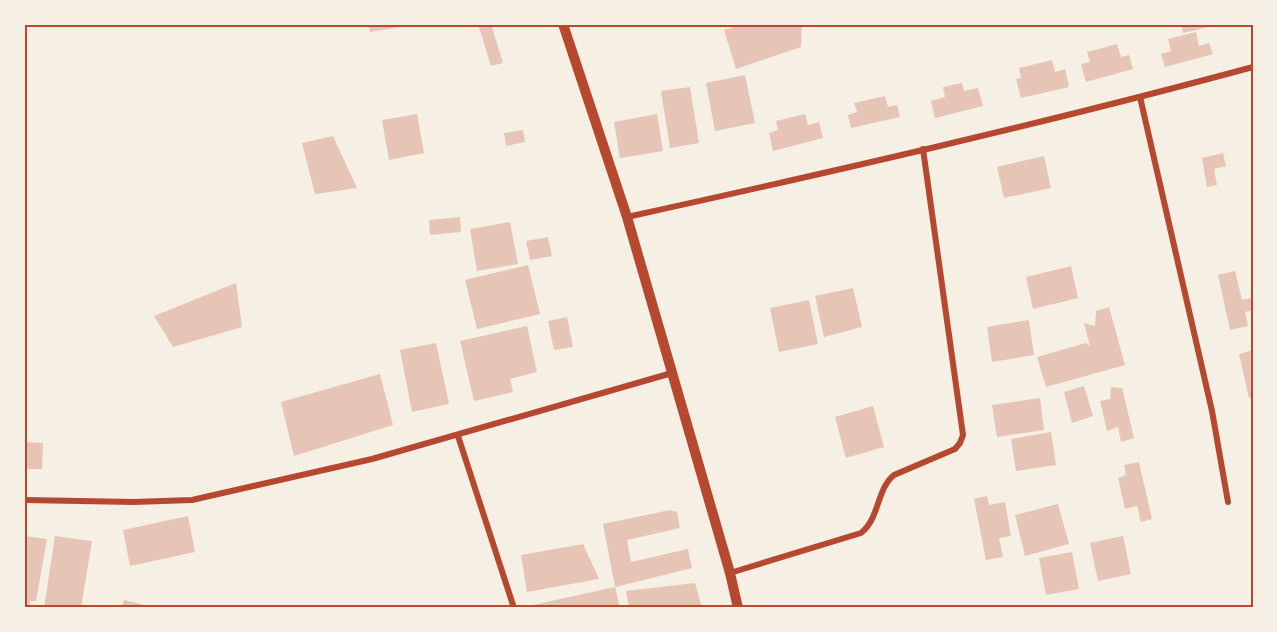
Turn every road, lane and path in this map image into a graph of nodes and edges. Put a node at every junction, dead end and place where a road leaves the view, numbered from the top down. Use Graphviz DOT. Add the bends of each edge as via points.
graph roads {
  1 [pos="562,24"];
  2 [pos="1253,66"];
  3 [pos="1140,97"];
  4 [pos="923,149"];
  5 [pos="627,217"];
  6 [pos="672,373"];
  7 [pos="458,436"];
  8 [pos="24,500"];
  9 [pos="1228,502"];
  10 [pos="730,573"];
  11 [pos="514,608"];
  12 [pos="738,608"];
  1 -- 5 [label="street"];
  2 -- 3 [label="street"];
  3 -- 4 [label="street"];
  3 -- 9 [label="street" via="1205,379"];
  4 -- 5 [label="street"];
  4 -- 10 [label="street" via="963,435 960,443 955,449 887,481 874,517 861,533"];
  5 -- 6 [label="street"];
  6 -- 7 [label="street"];
  6 -- 10 [label="street"];
  7 -- 8 [label="street" via="192,500"];
  7 -- 11 [label="street"];
  10 -- 12 [label="street"];
}
